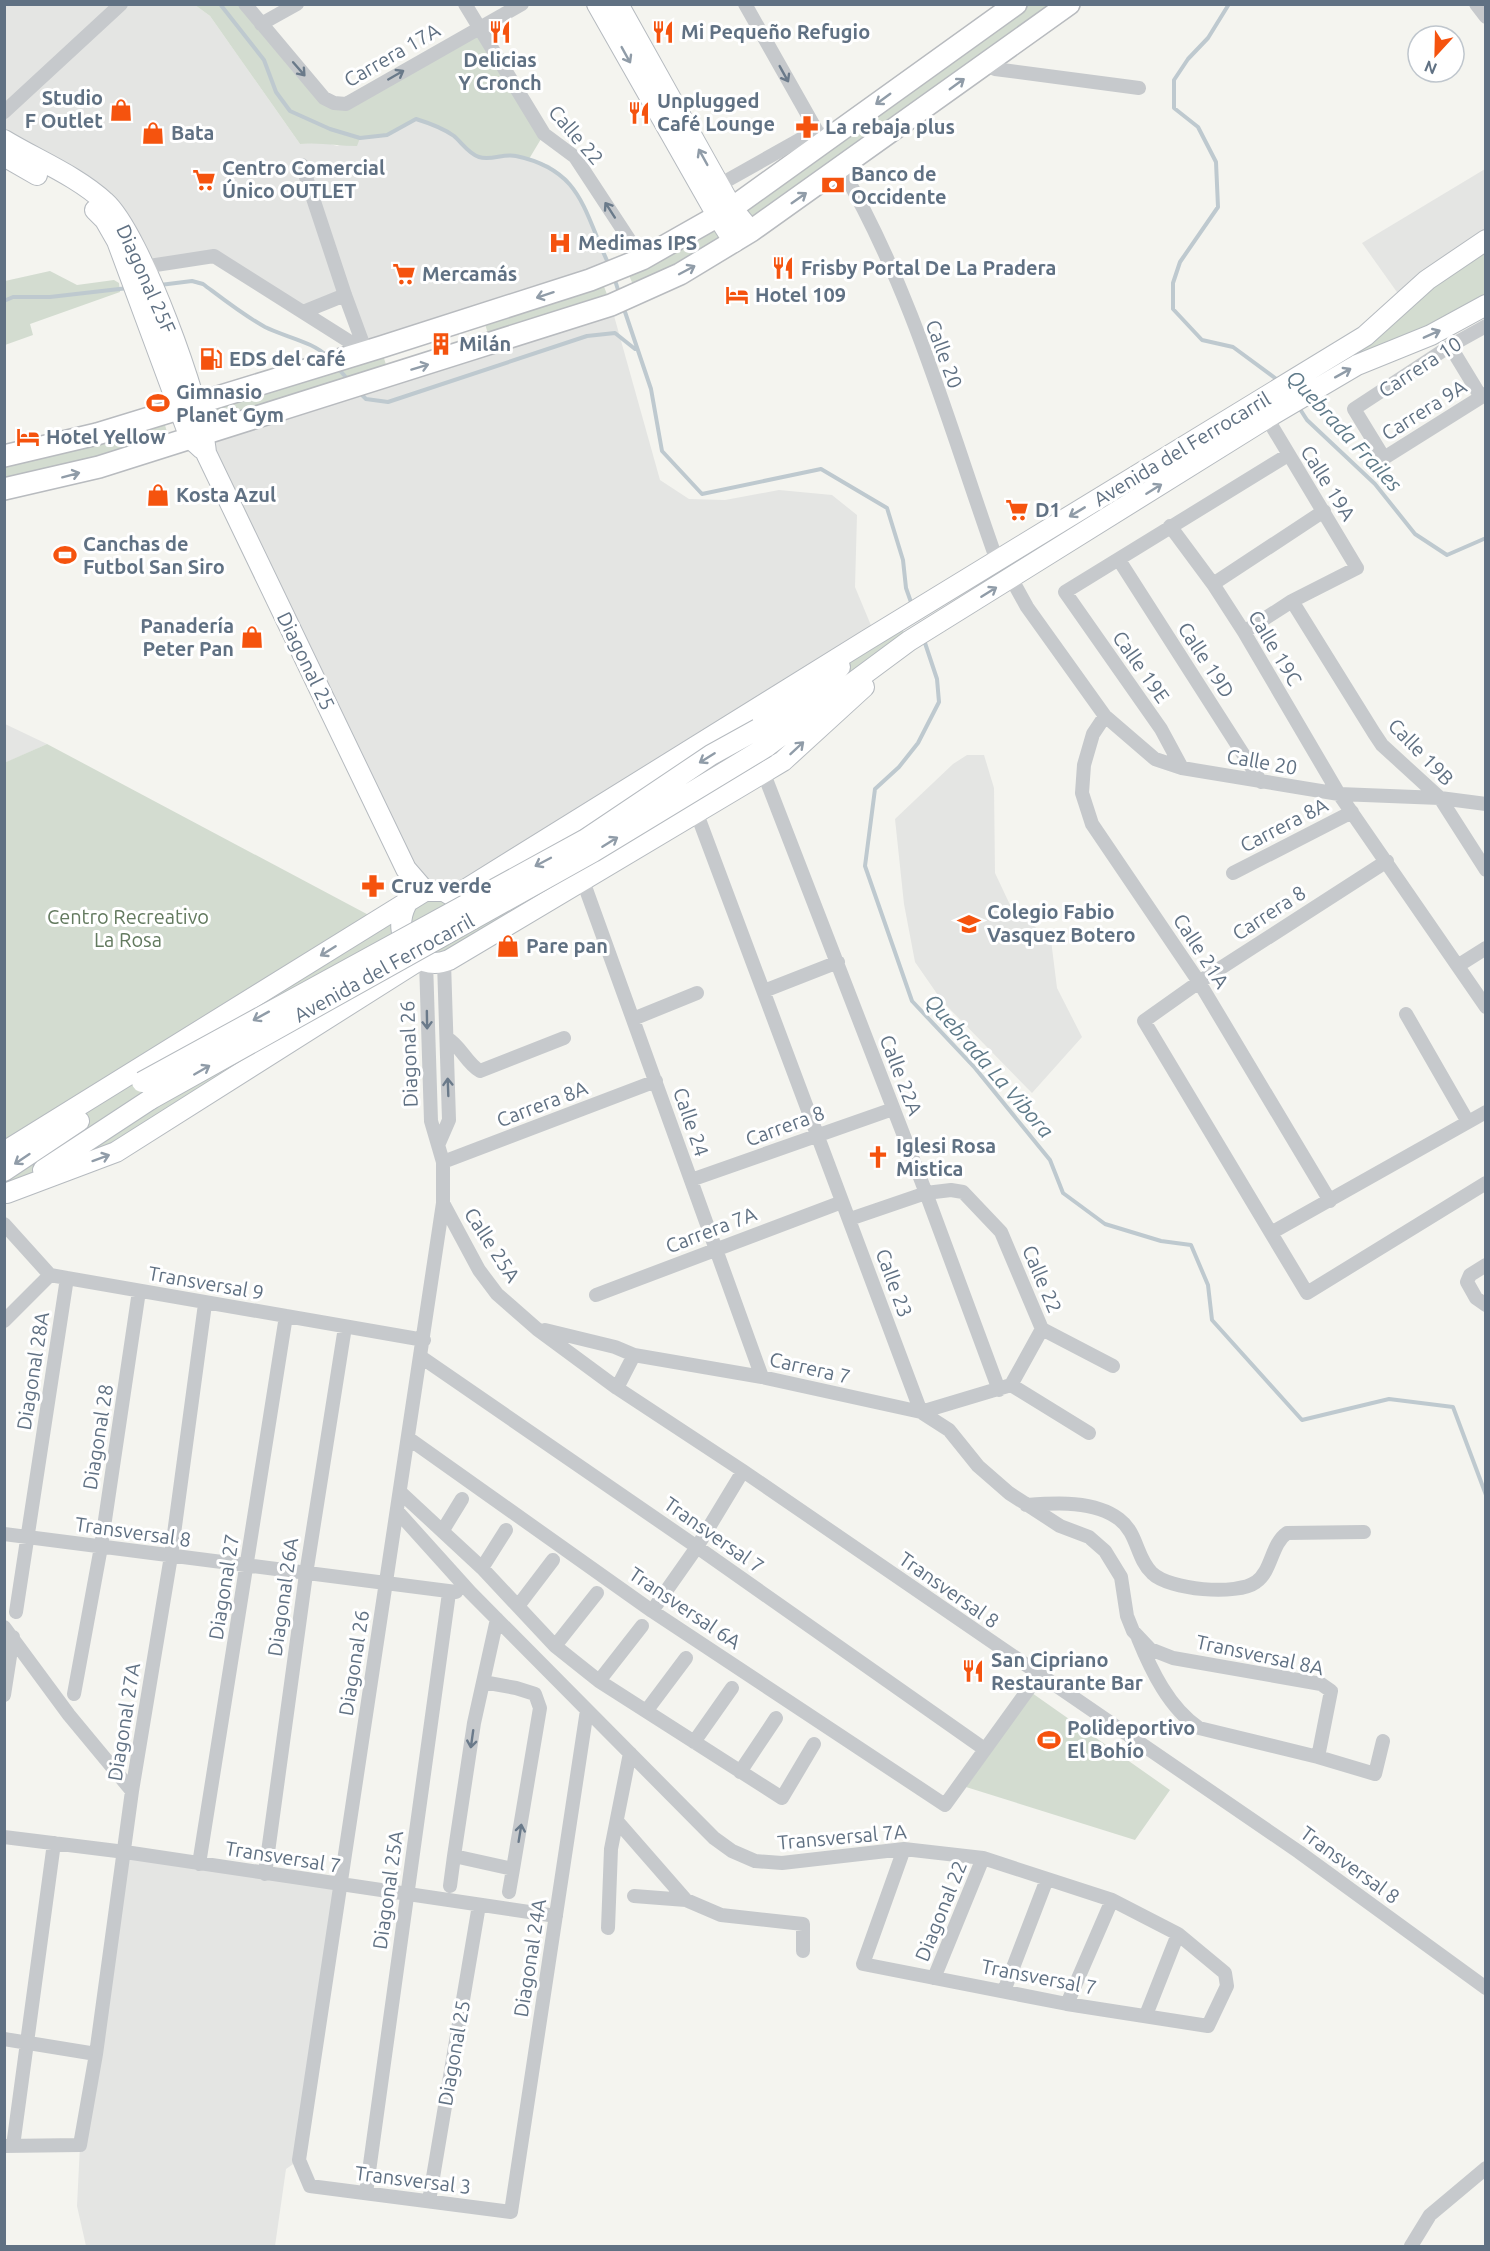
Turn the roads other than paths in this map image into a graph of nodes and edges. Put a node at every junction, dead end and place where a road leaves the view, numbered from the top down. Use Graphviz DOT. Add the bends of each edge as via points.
graph roads {
  1 [pos="121,4"];
  2 [pos="245,4"];
  3 [pos="297,4"];
  4 [pos="465,4"];
  5 [pos="522,4"];
  6 [pos="597,4"];
  7 [pos="618,4"];
  8 [pos="745,4"];
  9 [pos="1016,4"];
  10 [pos="1069,4"];
  11 [pos="1476,4"];
  12 [pos="1485,17"];
  13 [pos="261,24"];
  14 [pos="479,27"];
  15 [pos="990,60"];
  16 [pos="1139,88"];
  17 [pos="4,112"];
  18 [pos="819,137"];
  19 [pos="4,140"];
  20 [pos="4,156"];
  21 [pos="302,165"];
  22 [pos="841,168"];
  23 [pos="719,185"];
  24 [pos="725,212"];
  25 [pos="743,236"];
  26 [pos="1485,240"];
  27 [pos="633,263"];
  28 [pos="138,273"];
  29 [pos="345,295"];
  30 [pos="1485,305"];
  31 [pos="303,312"];
  32 [pos="1485,326"];
  33 [pos="1450,346"];
  34 [pos="358,354"];
  35 [pos="1306,384"];
  36 [pos="1483,395"];
  37 [pos="188,406"];
  38 [pos="1272,409"];
  39 [pos="200,441"];
  40 [pos="1287,455"];
  41 [pos="4,456"];
  42 [pos="1384,458"];
  43 [pos="4,489"];
  44 [pos="1324,511"];
  45 [pos="1170,526"];
  46 [pos="1119,560"];
  47 [pos="997,561"];
  48 [pos="1011,578"];
  49 [pos="1213,584"];
  50 [pos="1292,601"];
  51 [pos="1244,632"];
  52 [pos="867,640"];
  53 [pos="882,660"];
  54 [pos="1105,716"];
  55 [pos="762,738"];
  56 [pos="1182,768"];
  57 [pos="764,774"];
  58 [pos="1261,782"];
  59 [pos="1339,794"];
  60 [pos="1440,798"];
  61 [pos="1485,804"];
  62 [pos="1352,813"];
  63 [pos="697,814"];
  64 [pos="1387,861"];
  65 [pos="1485,870"];
  66 [pos="1233,873"];
  67 [pos="583,881"];
  68 [pos="455,896"];
  69 [pos="414,899"];
  70 [pos="1485,948"];
  71 [pos="438,959"];
  72 [pos="838,962"];
  73 [pos="1459,965"];
  74 [pos="1199,982"];
  75 [pos="764,991"];
  76 [pos="697,993"];
  77 [pos="1485,1007"];
  78 [pos="1406,1014"];
  79 [pos="633,1019"];
  80 [pos="447,1038"];
  81 [pos="564,1038"];
  82 [pos="656,1081"];
  83 [pos="147,1091"];
  84 [pos="893,1109"];
  85 [pos="1485,1112"];
  86 [pos="1468,1122"];
  87 [pos="817,1134"];
  88 [pos="439,1143"];
  89 [pos="4,1152"];
  90 [pos="443,1162"];
  91 [pos="4,1170"];
  92 [pos="691,1180"];
  93 [pos="1485,1183"];
  94 [pos="6,1193"];
  95 [pos="926,1193"];
  96 [pos="1330,1201"];
  97 [pos="842,1202"];
  98 [pos="443,1203"];
  99 [pos="850,1219"];
  100 [pos="4,1224"];
  101 [pos="1271,1233"];
  102 [pos="716,1248"];
  103 [pos="1485,1266"];
  104 [pos="50,1275"];
  105 [pos="67,1278"];
  106 [pos="139,1291"];
  107 [pos="596,1295"];
  108 [pos="205,1304"];
  109 [pos="1485,1305"];
  110 [pos="286,1316"];
  111 [pos="4,1321"];
  112 [pos="345,1327"];
  113 [pos="537,1329"];
  114 [pos="1042,1329"];
  115 [pos="424,1340"];
  116 [pos="634,1355"];
  117 [pos="421,1358"];
  118 [pos="1113,1366"];
  119 [pos="762,1377"];
  120 [pos="617,1388"];
  121 [pos="1005,1388"];
  122 [pos="921,1412"];
  123 [pos="1089,1433"];
  124 [pos="408,1437"];
  125 [pos="743,1471"];
  126 [pos="400,1492"];
  127 [pos="462,1498"];
  128 [pos="1026,1505"];
  129 [pos="397,1510"];
  130 [pos="442,1530"];
  131 [pos="506,1530"];
  132 [pos="1364,1532"];
  133 [pos="4,1534"];
  134 [pos="28,1537"];
  135 [pos="101,1547"];
  136 [pos="697,1547"];
  137 [pos="171,1556"];
  138 [pos="554,1560"];
  139 [pos="247,1566"];
  140 [pos="482,1568"];
  141 [pos="306,1574"];
  142 [pos="386,1585"];
  143 [pos="470,1592"];
  144 [pos="449,1593"];
  145 [pos="597,1593"];
  146 [pos="518,1606"];
  147 [pos="652,1611"];
  148 [pos="16,1612"];
  149 [pos="497,1619"];
  150 [pos="642,1626"];
  151 [pos="9,1632"];
  152 [pos="1138,1638"];
  153 [pos="555,1646"];
  154 [pos="686,1658"];
  155 [pos="1038,1676"];
  156 [pos="599,1681"];
  157 [pos="483,1682"];
  158 [pos="732,1688"];
  159 [pos="74,1694"];
  160 [pos="4,1695"];
  161 [pos="586,1710"];
  162 [pos="647,1710"];
  163 [pos="776,1718"];
  164 [pos="1383,1741"];
  165 [pos="694,1742"];
  166 [pos="814,1744"];
  167 [pos="983,1748"];
  168 [pos="630,1753"];
  169 [pos="1318,1757"];
  170 [pos="740,1772"];
  171 [pos="132,1791"];
  172 [pos="617,1821"];
  173 [pos="4,1837"];
  174 [pos="54,1843"];
  175 [pos="904,1849"];
  176 [pos="125,1852"];
  177 [pos="454,1856"];
  178 [pos="983,1858"];
  179 [pos="199,1864"];
  180 [pos="513,1869"];
  181 [pos="265,1874"];
  182 [pos="1047,1879"];
  183 [pos="339,1885"];
  184 [pos="450,1886"];
  185 [pos="509,1892"];
  186 [pos="407,1894"];
  187 [pos="634,1896"];
  188 [pos="686,1900"];
  189 [pos="1112,1900"];
  190 [pos="478,1905"];
  191 [pos="556,1916"];
  192 [pos="608,1928"];
  193 [pos="1178,1934"];
  194 [pos="803,1951"];
  195 [pos="934,1978"];
  196 [pos="1485,1988"];
  197 [pos="1004,1991"];
  198 [pos="1067,2004"];
  199 [pos="1146,2015"];
  200 [pos="1208,2026"];
  201 [pos="4,2039"];
  202 [pos="26,2042"];
  203 [pos="96,2054"];
  204 [pos="9,2146"];
  205 [pos="1485,2168"];
  206 [pos="310,2186"];
  207 [pos="366,2193"];
  208 [pos="429,2201"];
  209 [pos="511,2212"];
  210 [pos="1411,2247"];
  1 -- 17 [label="street"];
  2 -- 13 [label="street"];
  3 -- 13 [label="street"];
  4 -- 14 [label="street, Calle 22"];
  5 -- 14 [label="street, Carrera 17A"];
  6 -- 24 [label="main road, one-way"];
  23 -- 7 [label="main road, one-way"];
  8 -- 18 [label="street, one-way"];
  9 -- 18 [label="main road, one-way"];
  10 -- 15 [label="main road"];
  11 -- 12 [label="street"];
  13 -- 14 [label="street, Carrera 17A, one-way" via="324,98 346,104"];
  27 -- 14 [label="street, Calle 22, one-way" via="575,157 544,134"];
  15 -- 16 [label="street" via="995,69"];
  22 -- 15 [label="main road, one-way"];
  18 -- 23 [label="street"];
  18 -- 24 [label="main road"];
  19 -- 28 [label="main road, Diagonal 25F" via="107,203 124,226"];
  20 -- 28 [label="main road, Diagonal 25F" via="97,212"];
  21 -- 29 [label="street"];
  25 -- 22 [label="main road, one-way"];
  22 -- 47 [label="street, Calle 20" via="871,224 928,363"];
  23 -- 24 [label="main road"];
  24 -- 25 [label="main road"];
  24 -- 27 [label="main road"];
  39 -- 25 [label="main road, one-way" via="328,395 611,305 702,262"];
  26 -- 35 [label="main road, Avenida del Ferrocarril" via="1428,280"];
  27 -- 34 [label="main road, one-way"];
  28 -- 31 [label="street" via="213,256"];
  28 -- 37 [label="main road, Diagonal 25F"];
  29 -- 31 [label="street"];
  29 -- 34 [label="street"];
  35 -- 30 [label="main road, Avenida del Ferrocarril, one-way" via="1431,335"];
  31 -- 34 [label="street"];
  32 -- 33 [label="street, Carrera 10"];
  33 -- 36 [label="street"];
  33 -- 42 [label="street, Carrera 10" via="1354,409"];
  34 -- 37 [label="main road"];
  35 -- 38 [label="main road, Avenida del Ferrocarril"];
  36 -- 42 [label="street, Carrera 9A"];
  37 -- 39 [label="main road, Diagonal 25"];
  37 -- 41 [label="main road" via="59,445"];
  38 -- 40 [label="street, Calle 19A"];
  38 -- 47 [label="main road, Avenida del Ferrocarril, one-way"];
  48 -- 38 [label="main road, Avenida del Ferrocarril, one-way"];
  43 -- 39 [label="main road, one-way"];
  39 -- 69 [label="main road, Diagonal 25" via="406,869"];
  40 -- 44 [label="street, Calle 19A"];
  40 -- 45 [label="street"];
  44 -- 49 [label="street"];
  44 -- 50 [label="street, Calle 19A" via="1357,567"];
  45 -- 46 [label="street"];
  45 -- 49 [label="street, Calle 19C"];
  46 -- 56 [label="street, Calle 19E" via="1065,592 1161,729"];
  46 -- 58 [label="street, Calle 19D"];
  47 -- 52 [label="main road, Avenida del Ferrocarril"];
  53 -- 48 [label="main road, Avenida del Ferrocarril, one-way"];
  48 -- 54 [label="street, Calle 20" via="1027,608"];
  49 -- 51 [label="street, Calle 19C"];
  50 -- 51 [label="street"];
  50 -- 60 [label="street, Calle 19B" via="1382,744"];
  51 -- 59 [label="street, Calle 19C"];
  52 -- 55 [label="main road, Avenida del Ferrocarril"];
  52 -- 68 [label="main road"];
  53 -- 55 [label="main road, Avenida del Ferrocarril"];
  57 -- 53 [label="main road, one-way" via="866,685"];
  54 -- 56 [label="street, Calle 20" via="1155,759"];
  54 -- 74 [label="street, Calle 21A" via="1093,734 1084,765 1082,793 1092,824"];
  55 -- 83 [label="main road, Avenida del Ferrocarril, bridge" via="711,755 586,839"];
  56 -- 58 [label="street, Calle 20"];
  57 -- 63 [label="main road"];
  57 -- 72 [label="street, Calle 22A"];
  58 -- 59 [label="street, Calle 20"];
  59 -- 60 [label="street, Calle 20"];
  59 -- 62 [label="street"];
  60 -- 61 [label="street, Calle 20"];
  60 -- 65 [label="street, Calle 19B"];
  62 -- 64 [label="street"];
  62 -- 66 [label="street, Carrera 8A"];
  63 -- 67 [label="main road"];
  63 -- 75 [label="street, Calle 23"];
  64 -- 73 [label="street"];
  64 -- 74 [label="street, Carrera 8"];
  67 -- 71 [label="main road"];
  67 -- 79 [label="street, Calle 24"];
  68 -- 69 [label="main road" via="444,891"];
  68 -- 71 [label="main road" via="466,906 472,927 469,941"];
  69 -- 71 [label="main road" via="399,921 402,939 406,948"];
  69 -- 89 [label="main road, one-way"];
  70 -- 73 [label="street"];
  71 -- 80 [label="street, Diagonal 26"];
  71 -- 88 [label="street, Diagonal 26, one-way" via="431,1121"];
  94 -- 71 [label="main road, one-way" via="116,1152"];
  72 -- 75 [label="street"];
  72 -- 84 [label="street, Calle 22A"];
  73 -- 77 [label="street"];
  74 -- 96 [label="street, Calle 21A"];
  74 -- 101 [label="street, Carrera 8" via="1144,1021"];
  75 -- 87 [label="street, Calle 23"];
  76 -- 79 [label="street"];
  78 -- 86 [label="street"];
  79 -- 82 [label="street, Calle 24"];
  80 -- 81 [label="street" via="480,1071"];
  88 -- 80 [label="street, Diagonal 26, one-way" via="449,1120"];
  82 -- 90 [label="street, Carrera 8A"];
  82 -- 92 [label="street, Calle 24"];
  83 -- 91 [label="main road, Avenida del Ferrocarril, one-way"];
  83 -- 94 [label="main road, Avenida del Ferrocarril"];
  84 -- 87 [label="street, Carrera 8"];
  84 -- 95 [label="street, Calle 22A"];
  85 -- 86 [label="street"];
  86 -- 96 [label="street"];
  87 -- 92 [label="street, Carrera 8"];
  87 -- 97 [label="street, Calle 23"];
  88 -- 90 [label="street, Diagonal 26"];
  90 -- 98 [label="street, Diagonal 26"];
  92 -- 102 [label="street, Calle 24"];
  93 -- 101 [label="street" via="1307,1293"];
  95 -- 99 [label="street"];
  95 -- 114 [label="street, Calle 22" via="963,1192 1001,1232"];
  95 -- 121 [label="street, Calle 22A"];
  96 -- 101 [label="street"];
  97 -- 99 [label="street, Calle 23"];
  97 -- 102 [label="street, Carrera 7A"];
  98 -- 113 [label="street, Calle 25A" via="479,1270 497,1294"];
  98 -- 115 [label="street, Diagonal 26"];
  99 -- 122 [label="street, Calle 23"];
  100 -- 104 [label="street"];
  102 -- 107 [label="street, Carrera 7A"];
  102 -- 119 [label="street, Calle 24"];
  103 -- 109 [label="street" via="1470,1275 1467,1282"];
  104 -- 105 [label="street, Transversal 9"];
  104 -- 111 [label="street"];
  105 -- 106 [label="street, Transversal 9"];
  105 -- 134 [label="street, Diagonal 28A"];
  106 -- 108 [label="street, Transversal 9"];
  106 -- 135 [label="street, Diagonal 28"];
  108 -- 110 [label="street, Transversal 9"];
  108 -- 137 [label="street, Diagonal 27A"];
  110 -- 112 [label="street, Transversal 9"];
  110 -- 139 [label="street, Diagonal 27"];
  112 -- 115 [label="street, Transversal 9"];
  112 -- 141 [label="street, Diagonal 26A"];
  113 -- 116 [label="street, Carrera 7"];
  113 -- 120 [label="street, Transversal 8"];
  114 -- 118 [label="street, Calle 22"];
  114 -- 121 [label="street"];
  115 -- 117 [label="street, Diagonal 26"];
  116 -- 119 [label="street, Carrera 7"];
  116 -- 120 [label="street"];
  117 -- 124 [label="street, Diagonal 26"];
  117 -- 136 [label="street, Transversal 7"];
  119 -- 122 [label="street, Carrera 7"];
  120 -- 125 [label="street, Transversal 8"];
  121 -- 122 [label="street, Carrera 7"];
  121 -- 123 [label="street"];
  122 -- 128 [label="street" via="949,1430 978,1466"];
  124 -- 126 [label="street, Diagonal 26"];
  124 -- 147 [label="street, Transversal 6A"];
  125 -- 136 [label="street"];
  125 -- 155 [label="street, Transversal 8"];
  126 -- 129 [label="street, Diagonal 26"];
  126 -- 130 [label="street"];
  127 -- 130 [label="street"];
  128 -- 132 [label="street" via="1066,1503 1119,1519 1134,1534 1145,1565 1153,1575 1180,1587 1241,1589 1258,1581 1280,1537 1287,1533"];
  128 -- 152 [label="street" via="1060,1526 1089,1537 1105,1551 1121,1577 1127,1616"];
  129 -- 142 [label="street, Diagonal 26"];
  129 -- 143 [label="street, Transversal 7A"];
  130 -- 140 [label="street"];
  131 -- 140 [label="street"];
  133 -- 134 [label="street, Transversal 8"];
  134 -- 135 [label="street, Transversal 8"];
  134 -- 148 [label="street, Diagonal 28A"];
  135 -- 137 [label="street, Transversal 8"];
  135 -- 159 [label="street, Diagonal 28"];
  136 -- 147 [label="street"];
  136 -- 167 [label="street, Transversal 7"];
  137 -- 139 [label="street, Transversal 8"];
  137 -- 171 [label="street, Diagonal 27A"];
  138 -- 146 [label="street"];
  139 -- 141 [label="street, Transversal 8"];
  139 -- 179 [label="street, Diagonal 27"];
  140 -- 146 [label="street"];
  141 -- 142 [label="street, Transversal 8"];
  141 -- 181 [label="street, Diagonal 26A"];
  142 -- 144 [label="street, Transversal 8"];
  142 -- 183 [label="street, Diagonal 26"];
  143 -- 144 [label="street, Transversal 8"];
  143 -- 149 [label="street, Transversal 7A"];
  144 -- 186 [label="street, Diagonal 25A"];
  145 -- 153 [label="street"];
  146 -- 153 [label="street"];
  147 -- 167 [label="street, Transversal 6A" via="945,1805"];
  149 -- 157 [label="street"];
  149 -- 161 [label="street, Transversal 7A"];
  150 -- 156 [label="street"];
  151 -- 160 [label="street"];
  151 -- 171 [label="street" via="69,1715"];
  152 -- 169 [label="street" via="1152,1671 1187,1720 1199,1728"];
  152 -- 169 [label="street, Transversal 8A" via="1157,1654 1321,1684 1331,1691"];
  153 -- 156 [label="street"];
  154 -- 162 [label="street"];
  155 -- 167 [label="street"];
  155 -- 196 [label="street, Transversal 8" via="1299,1852"];
  156 -- 162 [label="street"];
  157 -- 177 [label="street, one-way"];
  180 -- 157 [label="street, one-way" via="540,1708 535,1694"];
  158 -- 165 [label="street"];
  161 -- 168 [label="street, Transversal 7A"];
  161 -- 191 [label="street, Diagonal 24A"];
  162 -- 165 [label="street"];
  163 -- 170 [label="street"];
  164 -- 169 [label="street" via="1378,1769 1371,1775"];
  165 -- 170 [label="street"];
  166 -- 170 [label="street" via="783,1798"];
  168 -- 172 [label="street"];
  168 -- 175 [label="street, Transversal 7A" via="714,1838 755,1861 782,1863"];
  171 -- 176 [label="street, Diagonal 27A"];
  172 -- 188 [label="street"];
  172 -- 192 [label="street" via="611,1849"];
  173 -- 174 [label="street, Transversal 7"];
  174 -- 176 [label="street, Transversal 7"];
  174 -- 202 [label="street"];
  175 -- 178 [label="street, Transversal 7A"];
  175 -- 195 [label="street, Transversal 7" via="863,1964"];
  176 -- 179 [label="street, Transversal 7"];
  176 -- 203 [label="street, Diagonal 27A"];
  177 -- 180 [label="street"];
  177 -- 184 [label="street"];
  178 -- 182 [label="street, Transversal 7A"];
  178 -- 195 [label="street, Diagonal 22"];
  179 -- 181 [label="street, Transversal 7"];
  180 -- 185 [label="street"];
  181 -- 183 [label="street, Transversal 7"];
  182 -- 189 [label="street, Transversal 7A"];
  182 -- 197 [label="street"];
  183 -- 186 [label="street, Transversal 7"];
  183 -- 206 [label="street, Diagonal 26" via="299,2160"];
  186 -- 190 [label="street, Transversal 7"];
  186 -- 207 [label="street, Diagonal 25A"];
  187 -- 188 [label="street"];
  188 -- 194 [label="street" via="721,1915 803,1924"];
  189 -- 193 [label="street, Transversal 7A"];
  189 -- 198 [label="street"];
  190 -- 191 [label="street, Transversal 7"];
  190 -- 208 [label="street, Diagonal 25"];
  191 -- 209 [label="street, Diagonal 24A"];
  193 -- 199 [label="street"];
  193 -- 200 [label="street, Transversal 7A" via="1226,1973 1227,1986"];
  195 -- 197 [label="street, Transversal 7"];
  197 -- 198 [label="street, Transversal 7"];
  198 -- 199 [label="street, Transversal 7"];
  199 -- 200 [label="street, Transversal 7"];
  201 -- 202 [label="street"];
  202 -- 203 [label="street"];
  202 -- 204 [label="street"];
  203 -- 204 [label="street, Diagonal 27A" via="80,2145"];
  205 -- 210 [label="street" via="1430,2215"];
  206 -- 207 [label="street, Transversal 3"];
  207 -- 208 [label="street, Transversal 3"];
  208 -- 209 [label="street, Transversal 3"];
}
